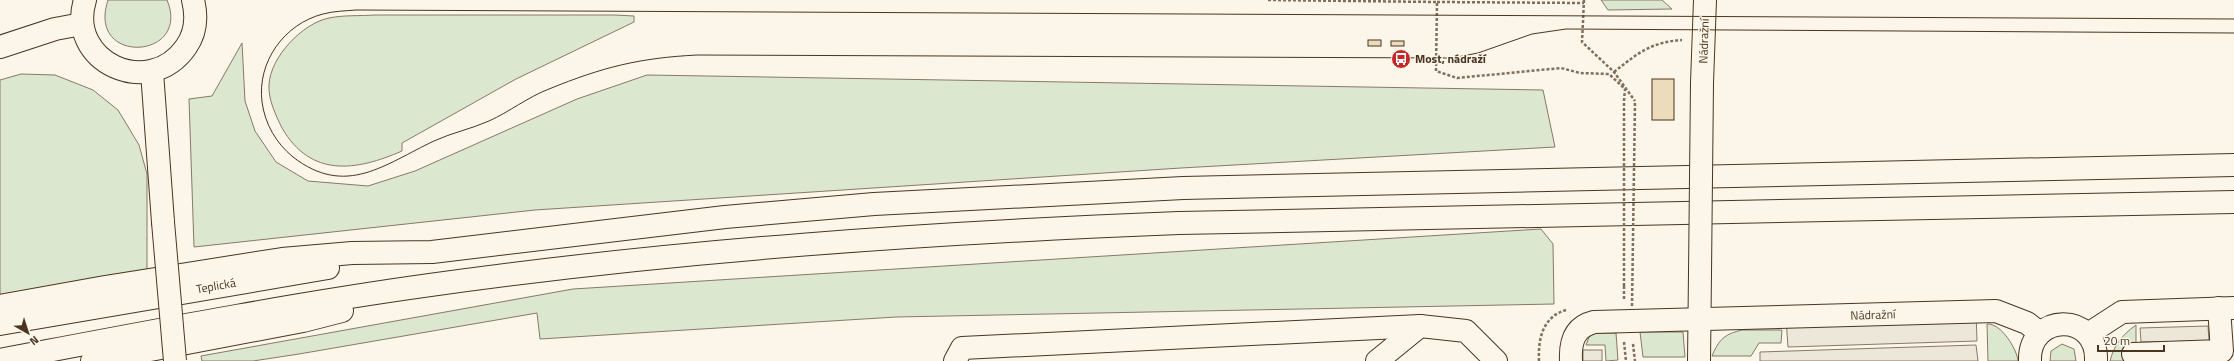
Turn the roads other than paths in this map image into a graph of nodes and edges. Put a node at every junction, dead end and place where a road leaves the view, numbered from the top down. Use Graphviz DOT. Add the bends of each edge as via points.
graph roads {
  1 [pos="85,0"];
  2 [pos="193,0"];
  3 [pos="1705,0"];
  4 [pos="82,24"];
  5 [pos="0,47"];
  6 [pos="152,72"];
  7 [pos="2234,165"];
  8 [pos="2234,202"];
  9 [pos="432,252"];
  10 [pos="430,285"];
  11 [pos="0,306"];
  12 [pos="2226,308"];
  13 [pos="1700,318"];
  14 [pos="0,324"];
  15 [pos="1420,326"];
  16 [pos="2040,333"];
  17 [pos="2088,334"];
  18 [pos="2228,351"];
  19 [pos="2133,354"];
  20 [pos="0,360"];
  21 [pos="92,361"];
  22 [pos="175,361"];
  23 [pos="955,361"];
  24 [pos="1377,361"];
  25 [pos="1496,361"];
  26 [pos="1571,361"];
  27 [pos="1699,361"];
  28 [pos="2030,361"];
  29 [pos="2096,361"];
  1 -- 4 [label="main road"];
  2 -- 6 [label="main road" via="195,26 190,41 180,55"];
  3 -- 13 [label="main road, Nádražní, bridge"];
  4 -- 5 [label="main road" via="56,29"];
  4 -- 6 [label="main road" via="88,42 104,61 115,68 133,73"];
  6 -- 22 [label="main road, bridge"];
  7 -- 9 [label="main road" via="1183,188 874,204 733,216"];
  8 -- 10 [label="main road" via="1335,219 1016,229 734,249"];
  9 -- 11 [label="main road" via="352,253 282,259 105,286"];
  9 -- 14 [label="main road, Teplická" via="268,277"];
  10 -- 20 [label="main road" via="301,305"];
  10 -- 21 [label="main road" via="303,321"];
  12 -- 17 [label="main road" via="2122,312"];
  12 -- 18 [label="main road"];
  13 -- 16 [label="main road, Nádražní" via="1767,319 1996,311 2027,323"];
  13 -- 26 [label="main road, Nádražní" via="1594,322 1584,325 1574,335 1570,349"];
  13 -- 27 [label="main road, Nádražní"];
  15 -- 23 [label="main road" via="962,348"];
  15 -- 24 [label="main road"];
  15 -- 25 [label="main road" via="1466,331"];
  16 -- 17 [label="main road" via="2051,326 2064,324 2077,327"];
  16 -- 28 [label="main road" via="2030,350"];
  17 -- 29 [label="main road" via="2094,346"];
  18 -- 19 [label="main road"];
}
